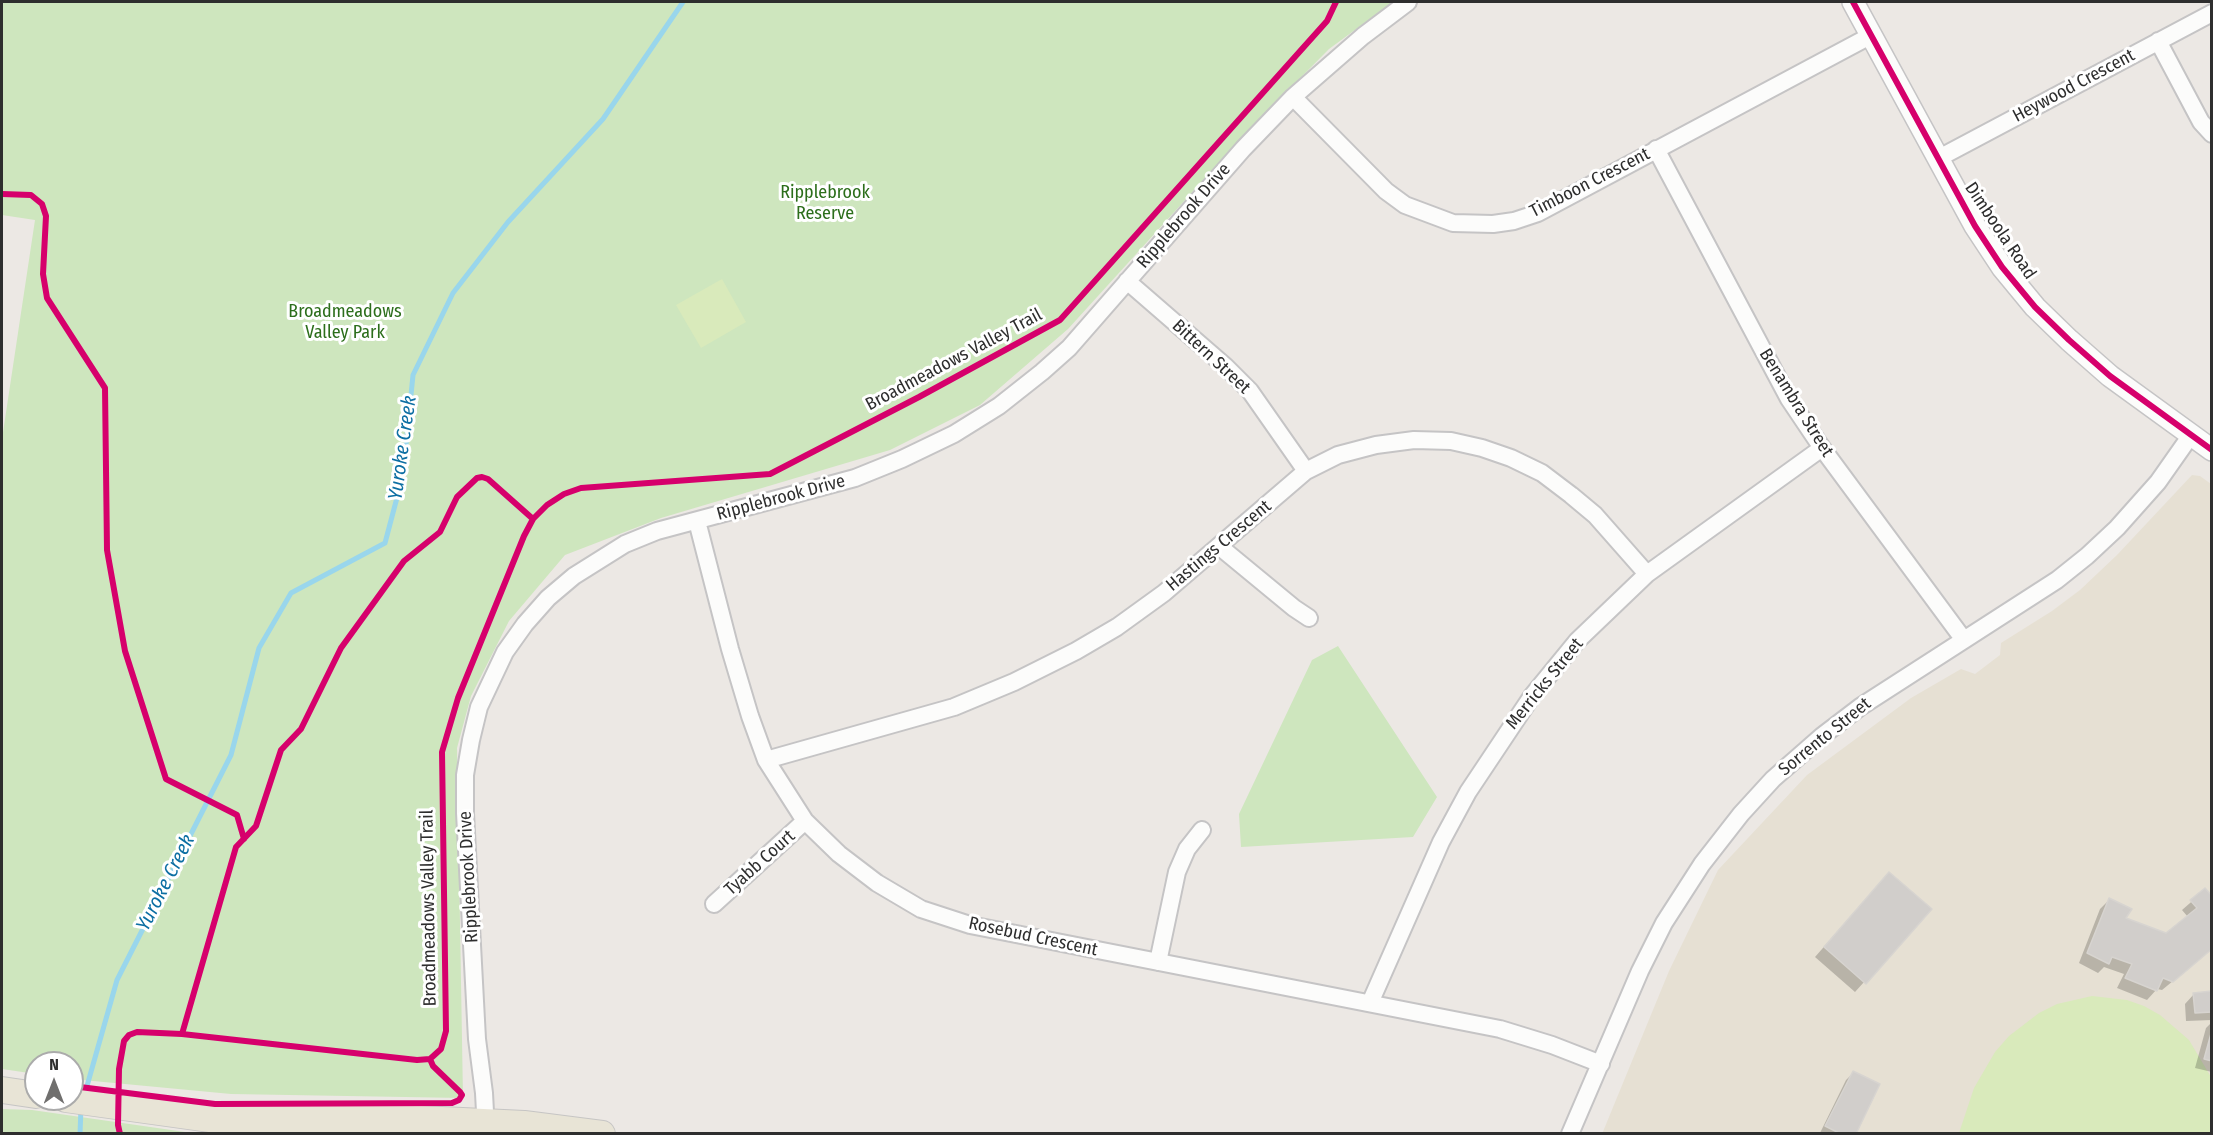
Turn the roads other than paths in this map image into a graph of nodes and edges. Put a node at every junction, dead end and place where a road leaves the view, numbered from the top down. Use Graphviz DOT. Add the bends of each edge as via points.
graph roads {
  1 [pos="1408,2"];
  2 [pos="1853,2"];
  3 [pos="2211,13"];
  4 [pos="1870,36"];
  5 [pos="2158,41"];
  6 [pos="1293,97"];
  7 [pos="2211,134"];
  8 [pos="1656,149"];
  9 [pos="1937,159"];
  10 [pos="1127,281"];
  11 [pos="2192,435"];
  12 [pos="1822,448"];
  13 [pos="2211,450"];
  14 [pos="1305,471"];
  15 [pos="697,521"];
  16 [pos="1220,547"];
  17 [pos="1647,574"];
  18 [pos="1309,618"];
  19 [pos="1964,640"];
  20 [pos="766,760"];
  21 [pos="805,821"];
  22 [pos="1202,830"];
  23 [pos="714,904"];
  24 [pos="1158,962"];
  25 [pos="1370,1003"];
  26 [pos="1601,1064"];
  27 [pos="2,1090"];
  28 [pos="24,1093"];
  29 [pos="84,1101"];
  30 [pos="214,1119"];
  31 [pos="486,1128"];
  32 [pos="301,1134"];
  33 [pos="602,1134"];
  34 [pos="1570,1134"];
  1 -- 6 [label="street, Ripplebrook Drive"];
  2 -- 4 [label="street, Dimboola Road"];
  3 -- 5 [label="street, Heywood Crescent"];
  4 -- 8 [label="street, Timboon Crescent"];
  4 -- 9 [label="street, Dimboola Road"];
  5 -- 7 [label="street"];
  5 -- 9 [label="street, Heywood Crescent"];
  6 -- 8 [label="street, Timboon Crescent" via="1386,191 1405,205 1453,223 1493,224 1538,213"];
  6 -- 10 [label="street, Ripplebrook Drive"];
  8 -- 12 [label="street, Benambra Street" via="1774,372"];
  9 -- 11 [label="street, Dimboola Road" via="1974,226 2035,307 2110,376"];
  10 -- 14 [label="street, Bittern Street" via="1250,391"];
  10 -- 15 [label="street, Ripplebrook Drive" via="1042,372 999,406 954,434 855,478"];
  11 -- 13 [label="street, Dimboola Road"];
  11 -- 19 [label="street, Sorrento Street" via="2158,482 2087,556"];
  12 -- 17 [label="street, Merricks Street"];
  12 -- 19 [label="street, Benambra Street"];
  14 -- 16 [label="street, Hastings Crescent"];
  14 -- 17 [label="street, Hastings Crescent" via="1338,455 1414,440 1451,441 1482,448 1542,473 1571,495"];
  15 -- 20 [label="street, Rosebud Crescent" via="734,661"];
  15 -- 31 [label="street, Ripplebrook Drive" via="625,544 574,576 548,598 505,652 479,707 465,776 465,813 477,1039"];
  16 -- 18 [label="street"];
  16 -- 20 [label="street, Hastings Crescent" via="1117,627 1014,682 954,707"];
  17 -- 25 [label="street, Merricks Street" via="1577,641 1532,696 1486,763 1441,842"];
  19 -- 26 [label="street, Sorrento Street" via="1822,735 1741,814 1702,864 1664,923"];
  20 -- 21 [label="street, Rosebud Crescent"];
  21 -- 23 [label="street, Tyabb Court"];
  21 -- 24 [label="street, Rosebud Crescent" via="839,855 921,909 970,925"];
  22 -- 24 [label="street" via="1176,872"];
  24 -- 25 [label="street, Rosebud Crescent"];
  25 -- 26 [label="street, Rosebud Crescent" via="1500,1029"];
  26 -- 34 [label="street, Sorrento Street"];
  27 -- 28 [label="main road"];
  29 -- 30 [label="main road"];
  30 -- 31 [label="main road" via="421,1119"];
  30 -- 32 [label="main road"];
  31 -- 33 [label="main road" via="524,1124"];
}
